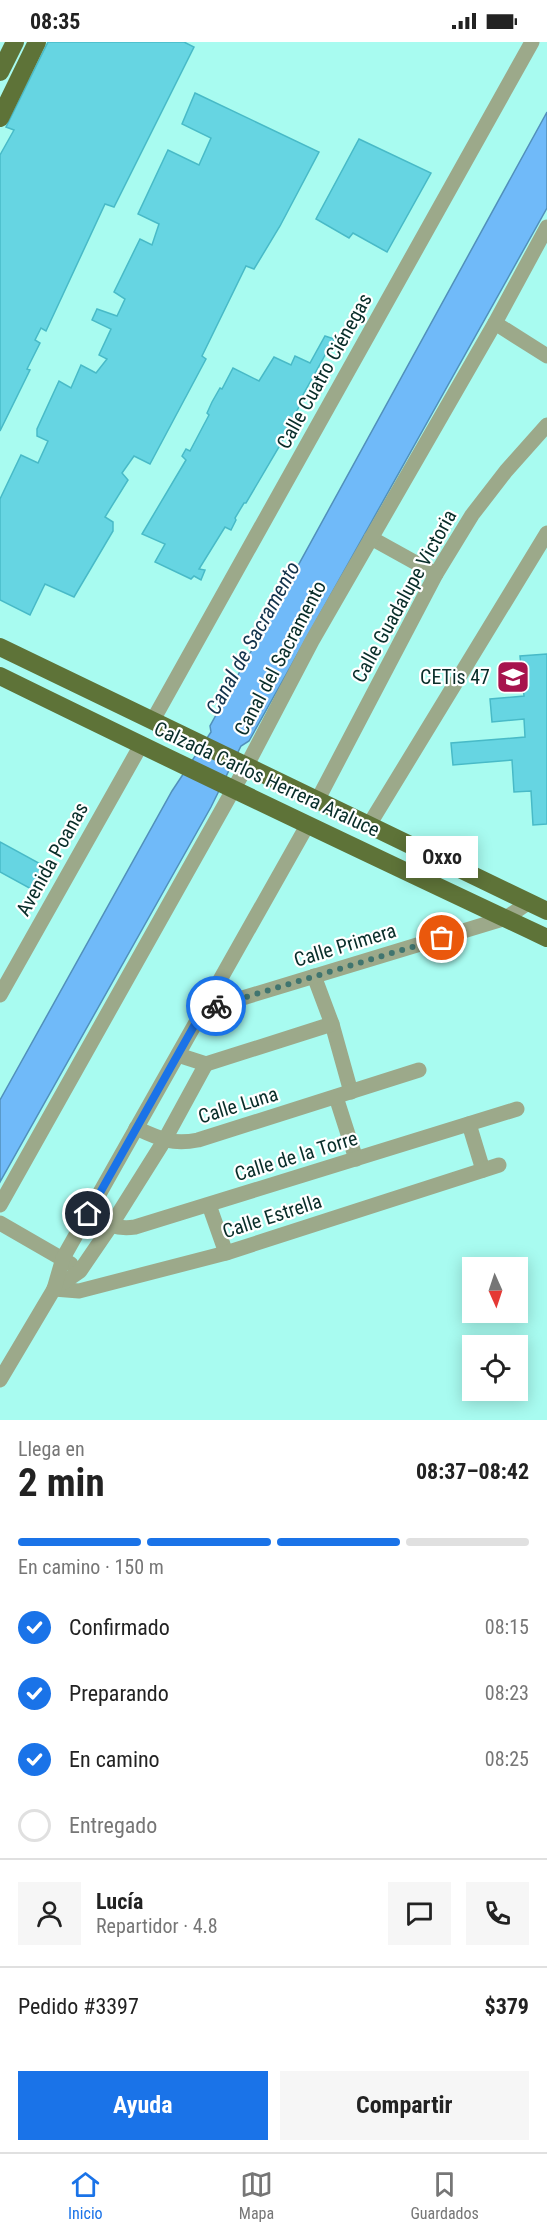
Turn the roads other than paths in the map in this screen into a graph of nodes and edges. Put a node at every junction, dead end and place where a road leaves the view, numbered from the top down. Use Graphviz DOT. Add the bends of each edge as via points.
graph roads {
  1 [pos="15,42"];
  2 [pos="37,42"];
  3 [pos="532,42"];
  4 [pos="0,72"];
  5 [pos="0,118"];
  6 [pos="547,227"];
  7 [pos="495,324"];
  8 [pos="547,356"];
  9 [pos="547,425"];
  10 [pos="547,533"];
  11 [pos="371,538"];
  12 [pos="436,574"];
  13 [pos="0,647"];
  14 [pos="0,676"];
  15 [pos="96,693"];
  16 [pos="84,717"];
  17 [pos="153,720"];
  18 [pos="141,745"];
  19 [pos="243,766"];
  20 [pos="230,788"];
  21 [pos="317,801"];
  22 [pos="308,824"];
  23 [pos="369,825"];
  24 [pos="529,903"];
  25 [pos="547,911"];
  26 [pos="506,918"];
  27 [pos="547,938"];
  28 [pos="314,976"];
  29 [pos="0,995"];
  30 [pos="203,1010"];
  31 [pos="332,1024"];
  32 [pos="178,1055"];
  33 [pos="206,1064"];
  34 [pos="419,1070"];
  35 [pos="351,1092"];
  36 [pos="336,1097"];
  37 [pos="517,1109"];
  38 [pos="469,1124"];
  39 [pos="136,1128"];
  40 [pos="164,1141"];
  41 [pos="356,1159"];
  42 [pos="499,1165"];
  43 [pos="483,1170"];
  44 [pos="0,1205"];
  45 [pos="209,1205"];
  46 [pos="88,1214"];
  47 [pos="0,1222"];
  48 [pos="110,1227"];
  49 [pos="226,1253"];
  50 [pos="63,1258"];
  51 [pos="80,1271"];
  52 [pos="54,1289"];
  53 [pos="0,1380"];
  1 -- 4 [label="main road"];
  2 -- 5 [label="main road"];
  3 -- 17 [label="street, Calle Cuatro Ciénegas"];
  6 -- 7 [label="street, Canal del Sacramento"];
  7 -- 8 [label="street"];
  7 -- 11 [label="street, Canal del Sacramento"];
  9 -- 12 [label="street, Calle Guadalupe Victoria" via="472,515"];
  10 -- 23 [label="street"];
  11 -- 12 [label="street"];
  11 -- 19 [label="street, Canal del Sacramento"];
  12 -- 21 [label="street, Calle Guadalupe Victoria"];
  13 -- 15 [label="main road, Calzada Carlos Herrera Araluce"];
  14 -- 16 [label="main road, Calzada Carlos Herrera Araluce"];
  15 -- 16 [label="main road"];
  15 -- 17 [label="main road, Calzada Carlos Herrera Araluce"];
  16 -- 18 [label="main road, Calzada Carlos Herrera Araluce"];
  17 -- 19 [label="main road, Calzada Carlos Herrera Araluce"];
  18 -- 20 [label="main road, Calzada Carlos Herrera Araluce"];
  18 -- 29 [label="street, Avenida Poanas"];
  19 -- 20 [label="street, Canal del Sacramento"];
  19 -- 21 [label="main road, Calzada Carlos Herrera Araluce"];
  20 -- 22 [label="main road, Calzada Carlos Herrera Araluce"];
  20 -- 44 [label="street, Canal del Sacramento"];
  21 -- 23 [label="main road, Calzada Carlos Herrera Araluce"];
  22 -- 26 [label="main road, Calzada Carlos Herrera Araluce"];
  22 -- 30 [label="street"];
  23 -- 24 [label="main road, Calzada Carlos Herrera Araluce"];
  24 -- 25 [label="main road, Calzada Carlos Herrera Araluce"];
  24 -- 26 [label="street, Calle Primera"];
  26 -- 27 [label="main road, Calzada Carlos Herrera Araluce"];
  26 -- 28 [label="street, Calle Primera"];
  28 -- 30 [label="street, Calle Primera"];
  28 -- 31 [label="street"];
  30 -- 32 [label="street"];
  31 -- 33 [label="street"];
  31 -- 35 [label="street"];
  32 -- 33 [label="street"];
  32 -- 39 [label="street"];
  33 -- 40 [label="street"];
  34 -- 35 [label="street, Calle Luna"];
  35 -- 36 [label="street, Calle Luna"];
  36 -- 40 [label="street, Calle Luna" via="198,1140"];
  36 -- 41 [label="street"];
  37 -- 38 [label="street, Calle de la Torre"];
  38 -- 41 [label="street, Calle de la Torre"];
  38 -- 43 [label="street"];
  39 -- 40 [label="street, Calle Luna"];
  39 -- 46 [label="street"];
  40 -- 48 [label="street"];
  41 -- 45 [label="street, Calle de la Torre"];
  42 -- 43 [label="street, Calle Estrella"];
  43 -- 49 [label="street, Calle Estrella"];
  45 -- 48 [label="street, Calle de la Torre" via="135,1227"];
  45 -- 49 [label="street"];
  46 -- 48 [label="street"];
  46 -- 50 [label="street"];
  47 -- 50 [label="street"];
  48 -- 51 [label="street"];
  49 -- 52 [label="street, Calle Estrella" via="79,1291"];
  50 -- 51 [label="street"];
  50 -- 52 [label="street"];
  51 -- 52 [label="street"];
  52 -- 53 [label="street"];
}
